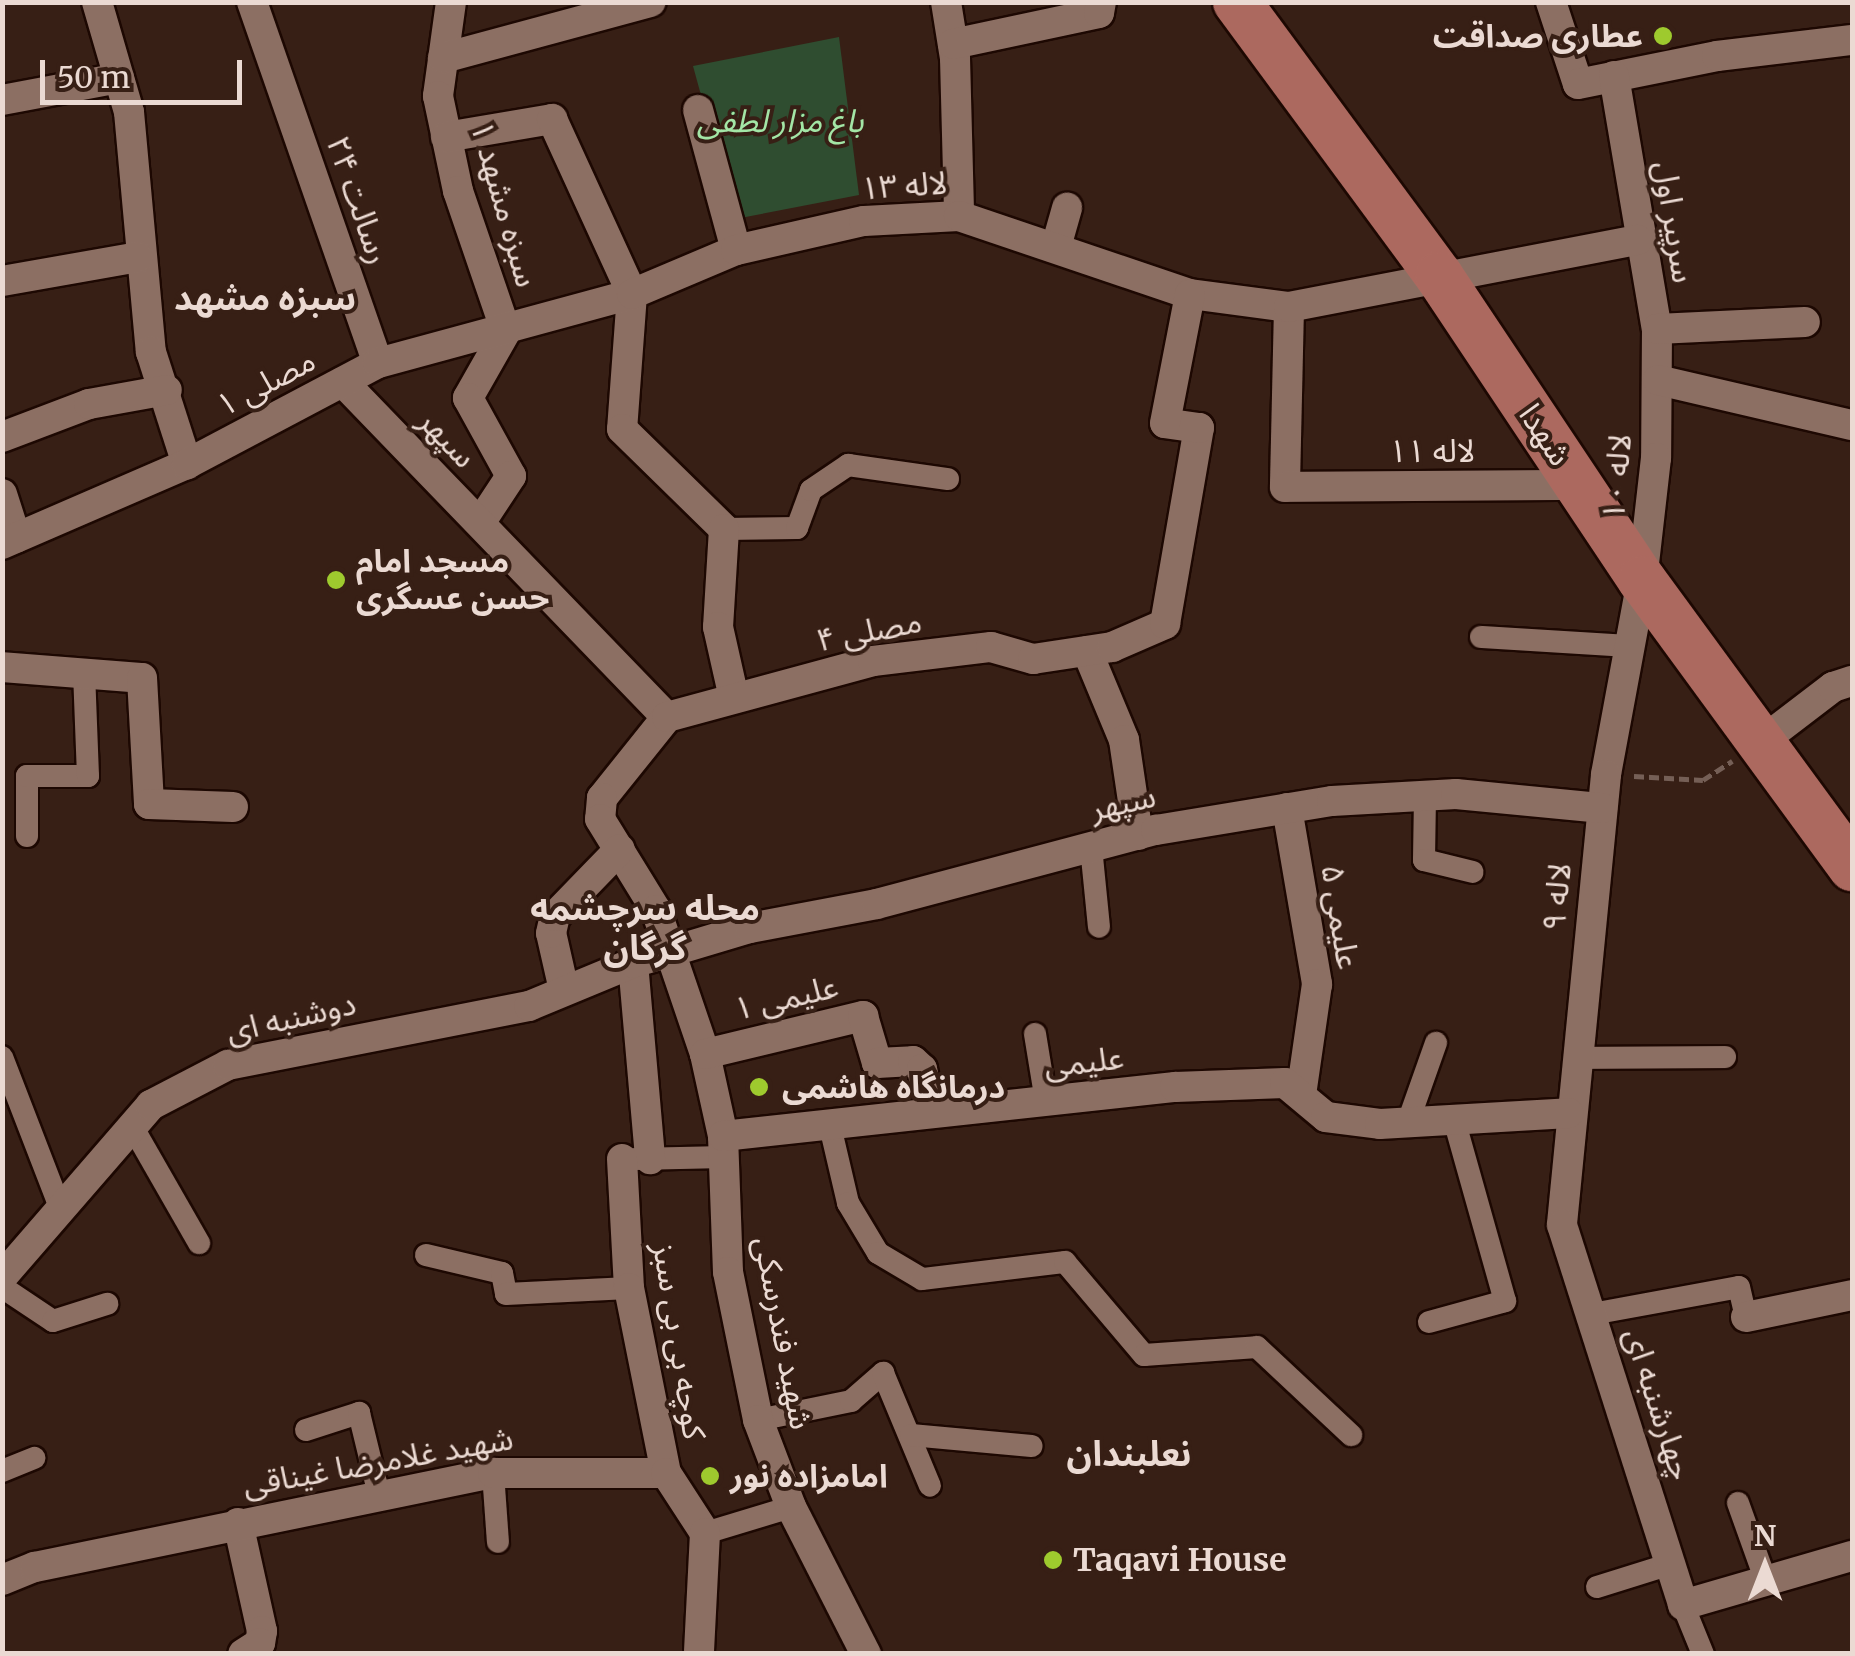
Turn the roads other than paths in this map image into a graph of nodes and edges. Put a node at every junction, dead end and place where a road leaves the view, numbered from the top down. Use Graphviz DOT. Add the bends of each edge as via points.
graph roads {
  1 [pos="98,2"];
  2 [pos="252,2"];
  3 [pos="451,2"];
  4 [pos="652,2"];
  5 [pos="946,2"];
  6 [pos="1101,2"];
  7 [pos="1238,2"];
  8 [pos="1552,2"];
  9 [pos="1852,40"];
  10 [pos="954,51"];
  11 [pos="443,58"];
  12 [pos="1614,76"];
  13 [pos="119,78"];
  14 [pos="2,100"];
  15 [pos="698,110"];
  16 [pos="446,137"];
  17 [pos="1067,208"];
  18 [pos="960,216"];
  19 [pos="1638,240"];
  20 [pos="1056,247"];
  21 [pos="736,250"];
  22 [pos="138,256"];
  23 [pos="1439,276"];
  24 [pos="2,281"];
  25 [pos="632,294"];
  26 [pos="1190,294"];
  27 [pos="1289,307"];
  28 [pos="1805,322"];
  29 [pos="1657,330"];
  30 [pos="506,331"];
  31 [pos="378,362"];
  32 [pos="1658,380"];
  33 [pos="343,382"];
  34 [pos="167,390"];
  35 [pos="1852,424"];
  36 [pos="2,437"];
  37 [pos="187,464"];
  38 [pos="948,480"];
  39 [pos="1579,485"];
  40 [pos="2,494"];
  41 [pos="480,523"];
  42 [pos="724,529"];
  43 [pos="9,541"];
  44 [pos="1642,580"];
  45 [pos="1481,638"];
  46 [pos="1630,646"];
  47 [pos="1087,651"];
  48 [pos="2,667"];
  49 [pos="84,673"];
  50 [pos="1852,682"];
  51 [pos="734,698"];
  52 [pos="667,717"];
  53 [pos="1761,742"];
  54 [pos="1426,796"];
  55 [pos="233,807"];
  56 [pos="1287,808"];
  57 [pos="1602,808"];
  58 [pos="1138,835"];
  59 [pos="26,836"];
  60 [pos="1091,846"];
  61 [pos="620,849"];
  62 [pos="1852,868"];
  63 [pos="1473,872"];
  64 [pos="1099,927"];
  65 [pos="670,951"];
  66 [pos="633,963"];
  67 [pos="564,990"];
  68 [pos="1035,1034"];
  69 [pos="1436,1044"];
  70 [pos="706,1054"];
  71 [pos="1725,1057"];
  72 [pos="2,1058"];
  73 [pos="1575,1058"];
  74 [pos="1300,1096"];
  75 [pos="1046,1101"];
  76 [pos="932,1111"];
  77 [pos="1569,1113"];
  78 [pos="1454,1120"];
  79 [pos="1394,1123"];
  80 [pos="132,1126"];
  81 [pos="830,1126"];
  82 [pos="724,1146"];
  83 [pos="636,1159"];
  84 [pos="59,1205"];
  85 [pos="1562,1225"];
  86 [pos="199,1243"];
  87 [pos="426,1255"];
  88 [pos="2,1277"];
  89 [pos="2,1287"];
  90 [pos="629,1288"];
  91 [pos="1852,1296"];
  92 [pos="107,1304"];
  93 [pos="1592,1314"];
  94 [pos="1746,1317"];
  95 [pos="1428,1322"];
  96 [pos="758,1420"];
  97 [pos="306,1430"];
  98 [pos="910,1435"];
  99 [pos="1350,1435"];
  100 [pos="1032,1446"];
  101 [pos="34,1458"];
  102 [pos="2,1471"];
  103 [pos="493,1473"];
  104 [pos="666,1473"];
  105 [pos="930,1486"];
  106 [pos="380,1499"];
  107 [pos="1738,1503"];
  108 [pos="791,1507"];
  109 [pos="238,1523"];
  110 [pos="706,1533"];
  111 [pos="498,1542"];
  112 [pos="1852,1556"];
  113 [pos="1672,1564"];
  114 [pos="2,1580"];
  115 [pos="1766,1581"];
  116 [pos="1597,1587"];
  117 [pos="1683,1605"];
  118 [pos="698,1650"];
  119 [pos="242,1654"];
  120 [pos="866,1654"];
  121 [pos="1704,1654"];
  1 -- 13 [label="street"];
  2 -- 31 [label="street, ۲۴ رسالت"];
  3 -- 11 [label="street, ۱ سبزه مشهد"];
  4 -- 11 [label="street"];
  5 -- 10 [label="street"];
  6 -- 10 [label="street" via="1099,12"];
  7 -- 23 [label="main road, شهدا"];
  8 -- 12 [label="street" via="1578,84"];
  9 -- 12 [label="street"];
  10 -- 18 [label="street"];
  11 -- 16 [label="street, ۱ سبزه مشهد" via="438,96"];
  12 -- 19 [label="street, سرپیر اول"];
  13 -- 14 [label="street"];
  13 -- 22 [label="street" via="129,112"];
  15 -- 21 [label="street"];
  16 -- 25 [label="street" via="552,119"];
  16 -- 30 [label="street, ۱ سبزه مشهد"];
  17 -- 20 [label="street"];
  18 -- 20 [label="street, لاله ۱۳"];
  18 -- 21 [label="street, لاله ۱۳" via="864,221"];
  19 -- 23 [label="street, لاله ۱۳"];
  19 -- 29 [label="street, سرپیر اول"];
  20 -- 26 [label="street, لاله ۱۳"];
  21 -- 25 [label="street, لاله ۱۳"];
  22 -- 24 [label="street"];
  22 -- 34 [label="street" via="151,352"];
  23 -- 27 [label="street, لاله ۱۳"];
  23 -- 39 [label="main road, شهدا"];
  25 -- 30 [label="street, لاله ۱۳"];
  25 -- 42 [label="street" via="622,429"];
  26 -- 27 [label="street, لاله ۱۳"];
  26 -- 47 [label="street, ۴ مصلی" via="1164,424 1199,428 1164,624"];
  27 -- 39 [label="street, ۱۱ لاله" via="1286,487"];
  28 -- 29 [label="street"];
  29 -- 32 [label="street, سرپیر اول"];
  30 -- 31 [label="street, لاله ۱۳"];
  30 -- 41 [label="street" via="468,398 511,476"];
  31 -- 33 [label="street, ۱ مصلی"];
  32 -- 35 [label="street"];
  32 -- 44 [label="street, لاله ۱۰"];
  33 -- 37 [label="street, ۱ مصلی"];
  33 -- 41 [label="street, سپهر"];
  34 -- 36 [label="street" via="89,404"];
  34 -- 37 [label="street"];
  37 -- 43 [label="street, ۱ مصلی"];
  38 -- 42 [label="street" via="848,465 810,490 797,528"];
  39 -- 44 [label="main road, شهدا"];
  40 -- 43 [label="street"];
  41 -- 52 [label="street, سپهر"];
  42 -- 51 [label="street" via="718,627"];
  44 -- 46 [label="street, ۹ لاله"];
  44 -- 53 [label="main road, شهدا"];
  45 -- 46 [label="street"];
  46 -- 57 [label="street, ۹ لاله"];
  47 -- 51 [label="street, ۴ مصلی" via="1033,660 992,647 873,661"];
  47 -- 58 [label="street" via="1124,740"];
  48 -- 49 [label="street"];
  49 -- 55 [label="street" via="142,678 149,804"];
  49 -- 59 [label="street" via="88,776 26,776"];
  50 -- 53 [label="street" via="1834,687"];
  51 -- 52 [label="street, ۴ مصلی"];
  52 -- 61 [label="street, شهید فندرسکی" via="602,798 600,819"];
  53 -- 62 [label="main road, شهدا"];
  54 -- 56 [label="street, سپهر"];
  54 -- 57 [label="street, سپهر"];
  54 -- 63 [label="street" via="1424,860"];
  56 -- 58 [label="street, سپهر"];
  56 -- 74 [label="street, ۵ علیمی" via="1317,984"];
  57 -- 73 [label="street, ۹ لاله"];
  58 -- 60 [label="street, سپهر"];
  60 -- 64 [label="street"];
  60 -- 65 [label="street, سپهر"];
  61 -- 65 [label="street, شهید فندرسکی" via="656,910"];
  61 -- 67 [label="street" via="555,916 552,933"];
  65 -- 66 [label="street, دوشنبه ای"];
  65 -- 70 [label="street, شهید فندرسکی"];
  66 -- 67 [label="street, دوشنبه ای"];
  66 -- 83 [label="street, کوچه بی بی سبز"];
  67 -- 80 [label="street, دوشنبه ای" via="529,1006 228,1066 151,1105"];
  68 -- 75 [label="street"];
  69 -- 79 [label="street"];
  70 -- 76 [label="street, ۱ علیمی" via="863,1016 878,1063 914,1061 922,1069"];
  70 -- 82 [label="street, شهید فندرسکی"];
  71 -- 73 [label="street"];
  72 -- 84 [label="street"];
  73 -- 77 [label="street, ۹ لاله"];
  74 -- 75 [label="street, علیمی" via="1286,1083"];
  74 -- 79 [label="street, علیمی" via="1326,1117"];
  75 -- 76 [label="street, علیمی"];
  76 -- 81 [label="street, علیمی"];
  77 -- 78 [label="street"];
  77 -- 85 [label="street, ۹ لاله"];
  78 -- 79 [label="street"];
  78 -- 95 [label="street" via="1505,1301"];
  80 -- 84 [label="street, دوشنبه ای"];
  80 -- 86 [label="street"];
  81 -- 82 [label="street, علیمی"];
  81 -- 99 [label="street" via="848,1203 878,1252 922,1278 1065,1262 1144,1354 1257,1346"];
  82 -- 83 [label="street"];
  82 -- 96 [label="street, شهید فندرسکی" via="728,1272"];
  83 -- 90 [label="street, کوچه بی بی سبز"];
  84 -- 88 [label="street, دوشنبه ای"];
  85 -- 93 [label="street, چهارشنبه ای"];
  87 -- 90 [label="street" via="502,1273 506,1294"];
  89 -- 92 [label="street" via="53,1322"];
  90 -- 104 [label="street, کوچه بی بی سبز"];
  91 -- 94 [label="street"];
  93 -- 94 [label="street" via="1739,1288"];
  93 -- 113 [label="street, چهارشنبه ای"];
  96 -- 98 [label="street" via="851,1401 883,1374"];
  96 -- 108 [label="street, شهید فندرسکی"];
  97 -- 106 [label="street" via="358,1413"];
  98 -- 100 [label="street"];
  98 -- 105 [label="street"];
  101 -- 102 [label="street"];
  103 -- 104 [label="street, شهید غلامرضا غیناقی"];
  103 -- 106 [label="street, شهید غلامرضا غیناقی"];
  103 -- 111 [label="street"];
  104 -- 110 [label="street"];
  106 -- 109 [label="street, شهید غلامرضا غیناقی"];
  107 -- 115 [label="street"];
  108 -- 110 [label="street"];
  108 -- 120 [label="street, شهید فندرسکی"];
  109 -- 114 [label="street, شهید غلامرضا غیناقی"];
  109 -- 119 [label="street" via="262,1631 260,1643"];
  110 -- 118 [label="street"];
  112 -- 115 [label="street"];
  113 -- 116 [label="street"];
  113 -- 117 [label="street, چهارشنبه ای"];
  115 -- 117 [label="street"];
  117 -- 121 [label="street"];
}
